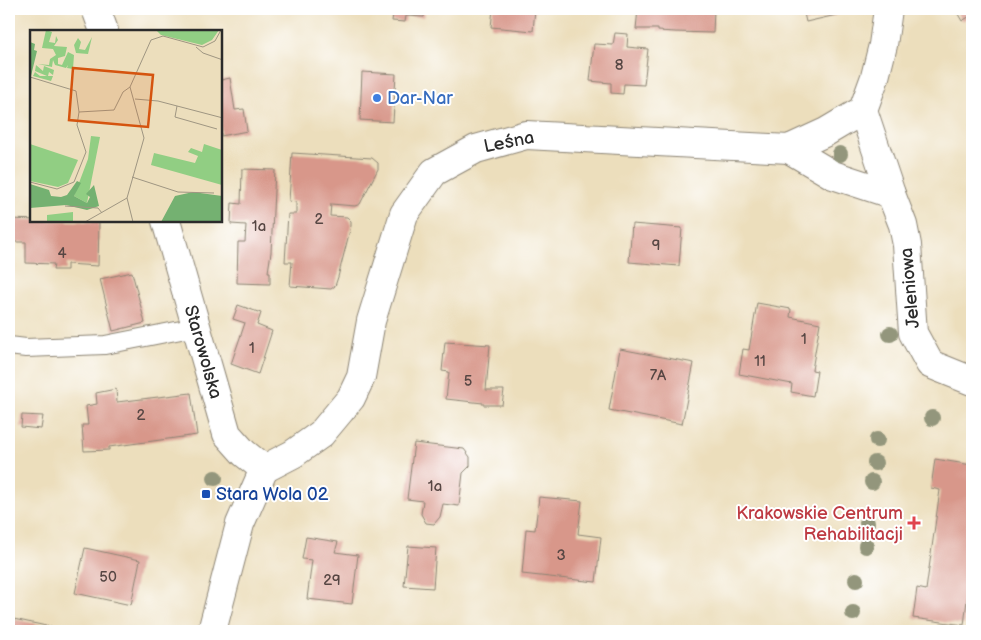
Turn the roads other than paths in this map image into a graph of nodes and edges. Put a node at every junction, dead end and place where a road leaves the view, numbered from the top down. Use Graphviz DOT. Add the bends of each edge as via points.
graph roads {
  1 [pos="96,9"];
  2 [pos="888,9"];
  3 [pos="104,30"];
  4 [pos="863,110"];
  5 [pos="789,149"];
  6 [pos="891,194"];
  7 [pos="166,222"];
  8 [pos="196,328"];
  9 [pos="9,346"];
  10 [pos="972,381"];
  11 [pos="264,469"];
  12 [pos="212,631"];
  1 -- 3 [label="street"];
  2 -- 4 [label="street" via="884,45"];
  4 -- 5 [label="street, Leśna"];
  4 -- 6 [label="street, Jeleniowa"];
  5 -- 6 [label="street" via="832,174"];
  5 -- 11 [label="street, Leśna" via="526,135 476,149 434,172 404,214 371,321 361,377 351,398 321,434"];
  6 -- 10 [label="street, Jeleniowa" via="907,245 913,333 930,364"];
  7 -- 8 [label="street, Starowolska"];
  8 -- 9 [label="lane" via="105,346"];
  8 -- 11 [label="street, Starowolska" via="227,434"];
  11 -- 12 [label="street" via="240,524"];
}
